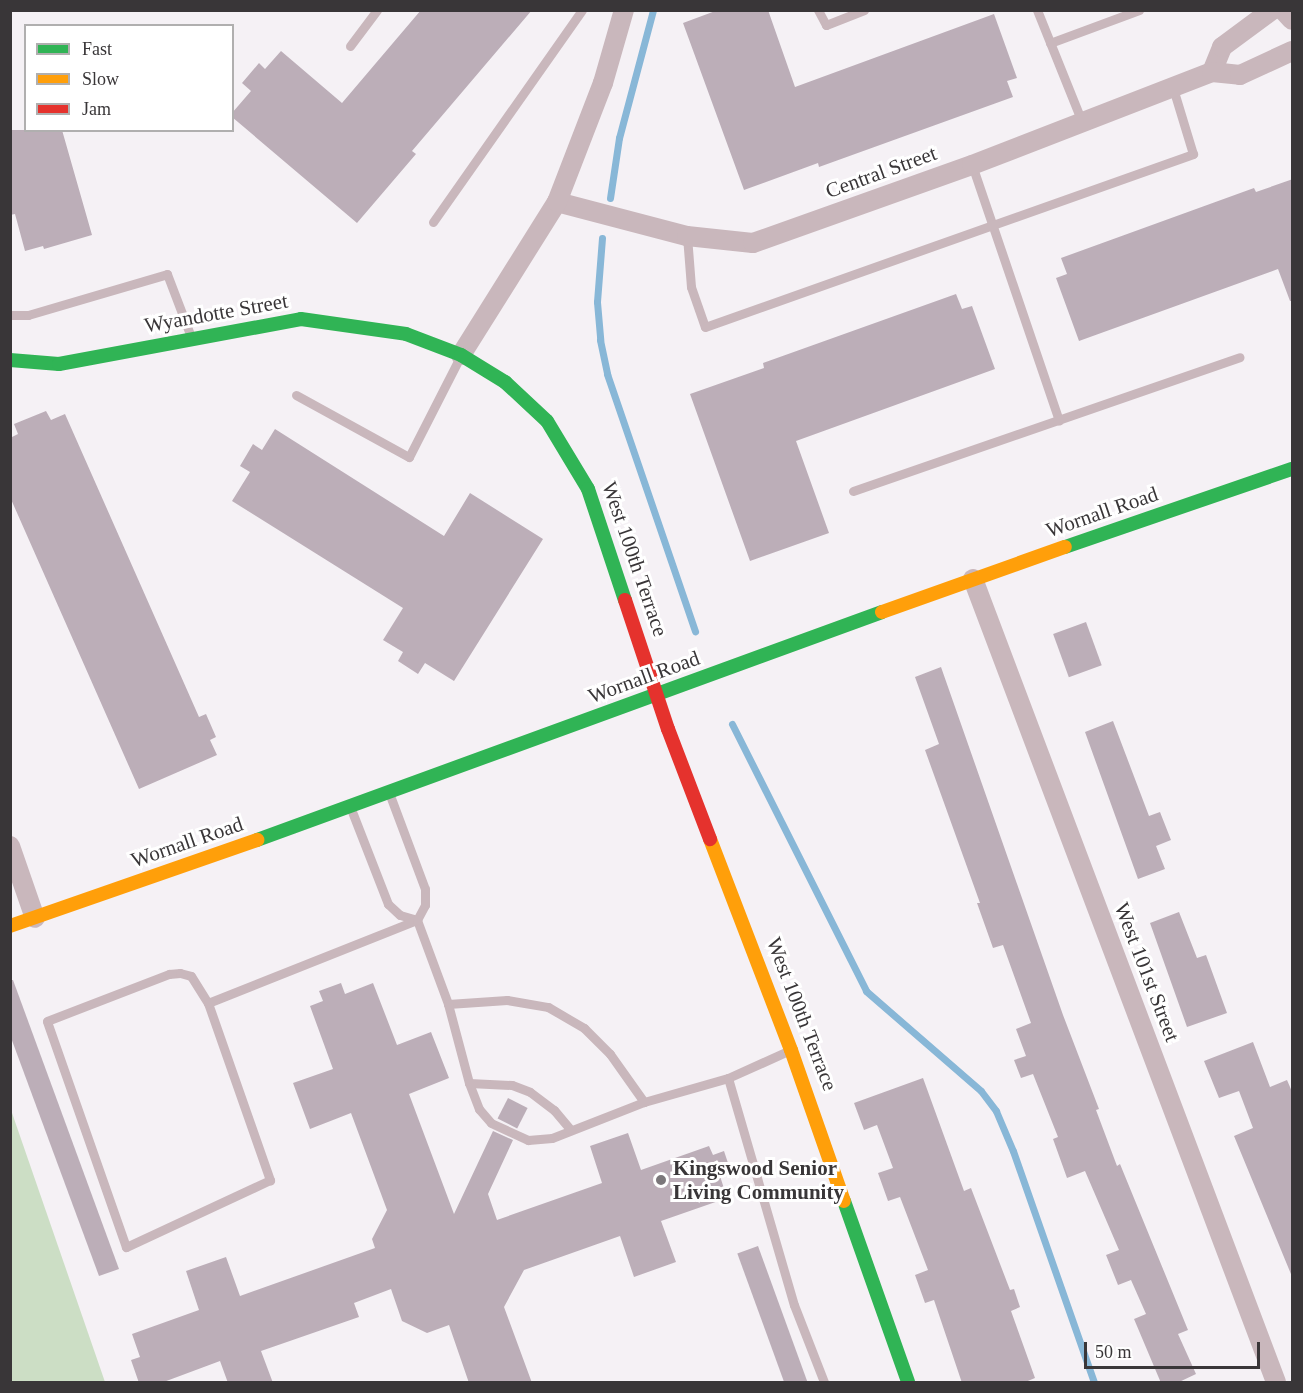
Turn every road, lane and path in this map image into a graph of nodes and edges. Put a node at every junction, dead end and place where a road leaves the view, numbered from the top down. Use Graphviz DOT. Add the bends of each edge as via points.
graph roads {
  1 [pos="377,10"];
  2 [pos="582,10"];
  3 [pos="624,10"];
  4 [pos="818,10"];
  5 [pos="864,10"];
  6 [pos="1037,10"];
  7 [pos="1139,10"];
  8 [pos="1272,10"];
  9 [pos="1283,10"];
  10 [pos="1293,20"];
  11 [pos="1050,43"];
  12 [pos="350,46"];
  13 [pos="1293,51"];
  14 [pos="1212,72"];
  15 [pos="1173,88"];
  16 [pos="1082,122"];
  17 [pos="972,165"];
  18 [pos="557,202"];
  19 [pos="433,222"];
  20 [pos="993,225"];
  21 [pos="687,236"];
  22 [pos="10,315"];
  23 [pos="191,339"];
  24 [pos="461,355"];
  25 [pos="1239,357"];
  26 [pos="10,360"];
  27 [pos="296,395"];
  28 [pos="1059,421"];
  29 [pos="1293,469"];
  30 [pos="853,491"];
  31 [pos="973,579"];
  32 [pos="656,695"];
  33 [pos="389,791"];
  34 [pos="350,807"];
  35 [pos="12,853"];
  36 [pos="35,918"];
  37 [pos="417,920"];
  38 [pos="10,926"];
  39 [pos="208,1004"];
  40 [pos="448,1004"];
  41 [pos="791,1050"];
  42 [pos="728,1078"];
  43 [pos="469,1083"];
  44 [pos="644,1102"];
  45 [pos="571,1130"];
  46 [pos="824,1383"];
  47 [pos="908,1383"];
  48 [pos="1276,1383"];
  1 -- 12 [label="lane"];
  2 -- 19 [label="lane"];
  3 -- 18 [label="street" via="603,82"];
  4 -- 5 [label="lane" via="825,25"];
  6 -- 11 [label="lane"];
  7 -- 11 [label="lane"];
  8 -- 14 [label="street" via="1222,47"];
  9 -- 10 [label="street"];
  11 -- 16 [label="lane"];
  13 -- 14 [label="street, Central Street" via="1240,75"];
  14 -- 15 [label="street, Central Street"];
  15 -- 16 [label="street, Central Street"];
  15 -- 20 [label="lane" via="1193,154"];
  16 -- 17 [label="street, Central Street"];
  17 -- 20 [label="lane"];
  17 -- 21 [label="street, Central Street" via="753,243"];
  18 -- 21 [label="street, Central Street"];
  18 -- 24 [label="street"];
  20 -- 21 [label="lane" via="705,327 691,287"];
  20 -- 28 [label="lane"];
  22 -- 23 [label="lane" via="28,315 167,274"];
  23 -- 24 [label="street, Wyandotte Street" via="300,319 406,334"];
  23 -- 26 [label="street, Wyandotte Street" via="58,364"];
  24 -- 27 [label="lane" via="409,457"];
  24 -- 32 [label="street, West 100th Terrace" via="505,382 547,421 588,489"];
  25 -- 28 [label="lane"];
  28 -- 30 [label="lane"];
  29 -- 31 [label="street, Wornall Road"];
  31 -- 32 [label="street, Wornall Road"];
  31 -- 48 [label="street, West 101st Street"];
  32 -- 33 [label="street, Wornall Road"];
  32 -- 41 [label="street, West 100th Terrace"];
  33 -- 34 [label="street, Wornall Road"];
  33 -- 37 [label="lane" via="425,889 425,905"];
  34 -- 36 [label="street, Wornall Road"];
  34 -- 37 [label="lane" via="388,904 400,915"];
  35 -- 36 [label="street"];
  36 -- 38 [label="street, Wornall Road"];
  37 -- 39 [label="lane"];
  37 -- 40 [label="lane"];
  39 -- 39 [label="lane" via="190,976 169,974 47,1021 126,1247 270,1179"];
  40 -- 43 [label="lane"];
  40 -- 44 [label="lane" via="507,1000 548,1007 591,1034"];
  41 -- 42 [label="lane"];
  41 -- 47 [label="street, West 100th Terrace"];
  42 -- 44 [label="lane"];
  42 -- 46 [label="lane" via="794,1305"];
  43 -- 45 [label="lane" via="512,1085 530,1092 554,1110"];
  43 -- 45 [label="lane" via="479,1109 491,1123 528,1140 552,1138"];
  44 -- 45 [label="lane"];
}
